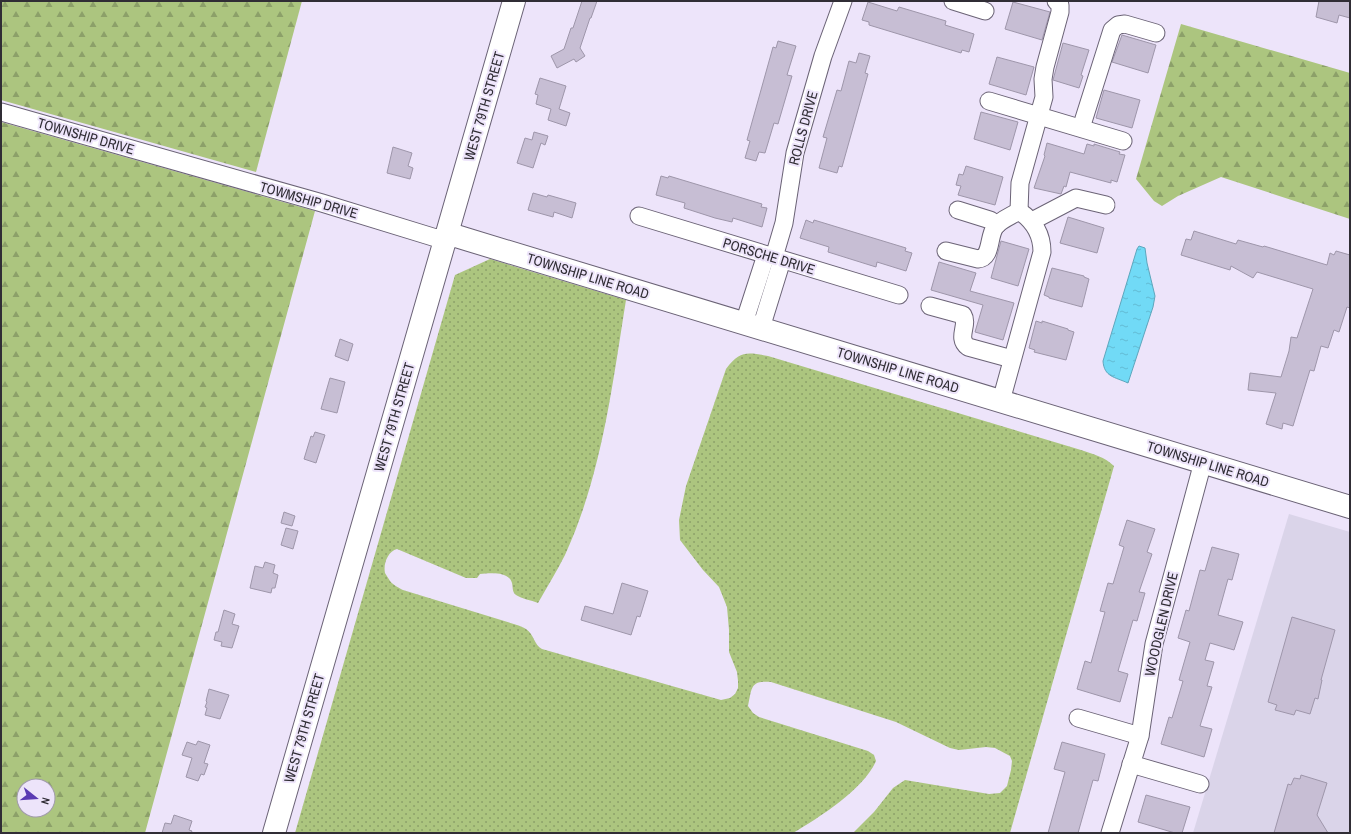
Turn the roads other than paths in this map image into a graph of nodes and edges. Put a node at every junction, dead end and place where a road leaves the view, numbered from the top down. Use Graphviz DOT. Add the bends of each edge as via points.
graph roads {
  1 [pos="514,1"];
  2 [pos="843,1"];
  3 [pos="952,1"];
  4 [pos="1056,1"];
  5 [pos="985,11"];
  6 [pos="1156,33"];
  7 [pos="989,101"];
  8 [pos="1,112"];
  9 [pos="1038,116"];
  10 [pos="1081,128"];
  11 [pos="1122,141"];
  12 [pos="171,160"];
  13 [pos="1106,205"];
  14 [pos="958,210"];
  15 [pos="639,216"];
  16 [pos="1025,216"];
  17 [pos="996,225"];
  18 [pos="446,237"];
  19 [pos="946,252"];
  20 [pos="774,257"];
  21 [pos="899,295"];
  22 [pos="930,306"];
  23 [pos="753,325"];
  24 [pos="1012,359"];
  25 [pos="1000,401"];
  26 [pos="1203,462"];
  27 [pos="1350,507"];
  28 [pos="1078,718"];
  29 [pos="1140,736"];
  30 [pos="1131,764"];
  31 [pos="1200,784"];
  32 [pos="274,833"];
  33 [pos="1110,833"];
  1 -- 18 [label="main road, WEST 79TH STREET"];
  2 -- 20 [label="street, ROLLS DRIVE" via="823,56 795,153 784,223"];
  3 -- 5 [label="street"];
  4 -- 9 [label="street" via="1060,5 1060,12 1045,67 1044,97"];
  6 -- 10 [label="street" via="1125,24 1118,25 1112,30"];
  7 -- 9 [label="street"];
  8 -- 12 [label="street, TOWNSHIP DRIVE"];
  9 -- 10 [label="street"];
  9 -- 16 [label="street" via="1020,183"];
  10 -- 11 [label="street"];
  12 -- 18 [label="street, TOWMSHIP DRIVE" via="436,238"];
  13 -- 16 [label="street" via="1076,198"];
  14 -- 17 [label="street" via="990,220"];
  15 -- 20 [label="street, PORSCHE DRIVE"];
  16 -- 17 [label="street"];
  16 -- 24 [label="street" via="1040,238 1042,252"];
  17 -- 19 [label="street" via="986,255 981,259"];
  18 -- 23 [label="main road, TOWNSHIP LINE ROAD" via="456,236"];
  18 -- 32 [label="main road, WEST 79TH STREET"];
  20 -- 21 [label="street, PORSCHE DRIVE"];
  20 -- 23 [label="street, ROLLS DRIVE"];
  22 -- 24 [label="street" via="963,315 965,321 962,339 968,346"];
  23 -- 25 [label="main road, TOWNSHIP LINE ROAD"];
  24 -- 25 [label="street"];
  25 -- 26 [label="main road, TOWNSHIP LINE ROAD"];
  26 -- 27 [label="main road, TOWNSHIP LINE ROAD"];
  26 -- 29 [label="street, WOODGLEN DRIVE" via="1154,644"];
  28 -- 29 [label="street"];
  29 -- 30 [label="street, WOODGLEN DRIVE"];
  30 -- 31 [label="street"];
  30 -- 33 [label="street, WOODGLEN DRIVE"];
}
